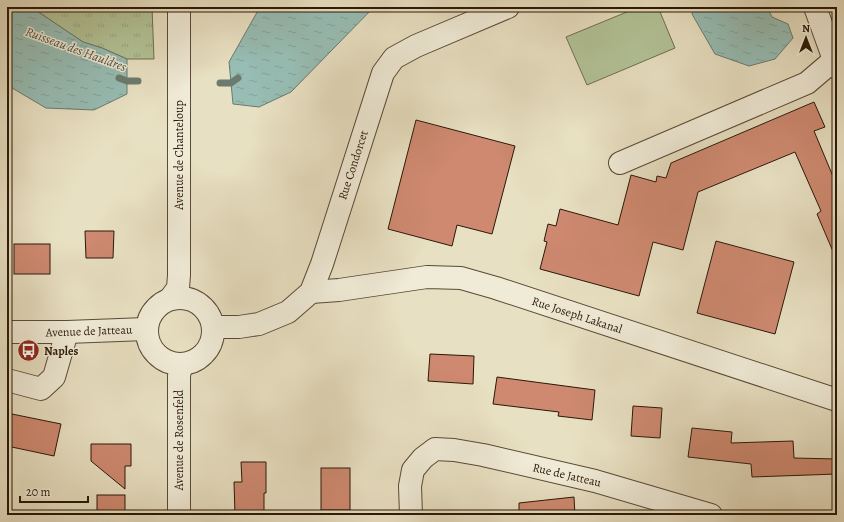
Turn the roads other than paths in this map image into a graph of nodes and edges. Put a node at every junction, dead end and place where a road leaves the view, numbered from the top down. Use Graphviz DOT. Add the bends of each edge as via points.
graph roads {
  1 [pos="179,7"];
  2 [pos="508,7"];
  3 [pos="816,7"];
  4 [pos="836,64"];
  5 [pos="620,163"];
  6 [pos="311,292"];
  7 [pos="170,299"];
  8 [pos="146,329"];
  9 [pos="214,329"];
  10 [pos="7,332"];
  11 [pos="67,332"];
  12 [pos="181,365"];
  13 [pos="7,380"];
  14 [pos="837,400"];
  15 [pos="179,515"];
  16 [pos="411,515"];
  17 [pos="711,515"];
  1 -- 7 [label="street, Avenue de Chanteloup" via="179,282"];
  2 -- 6 [label="street, Rue Condorcet" via="416,46 394,58 383,73"];
  3 -- 4 [label="street"];
  4 -- 5 [label="street" via="807,83"];
  6 -- 9 [label="street, Rue Condorcet" via="288,312 259,324"];
  6 -- 14 [label="street, Rue Joseph Lakanal" via="427,277 461,278"];
  7 -- 8 [label="street" via="158,306 150,316"];
  7 -- 9 [label="street" via="183,298 194,301 204,308 211,318"];
  8 -- 11 [label="street, Avenue de Jatteau"];
  8 -- 12 [label="street" via="147,340 152,350 170,364"];
  9 -- 12 [label="street" via="212,342 205,354 194,362"];
  10 -- 11 [label="street, Avenue de Jatteau"];
  11 -- 13 [label="street" via="54,377 41,389"];
  12 -- 15 [label="street, Avenue de Rosenfeld"];
  16 -- 17 [label="street, Rue de Jatteau" via="410,486 413,470 435,449 483,455 595,481"];
}
